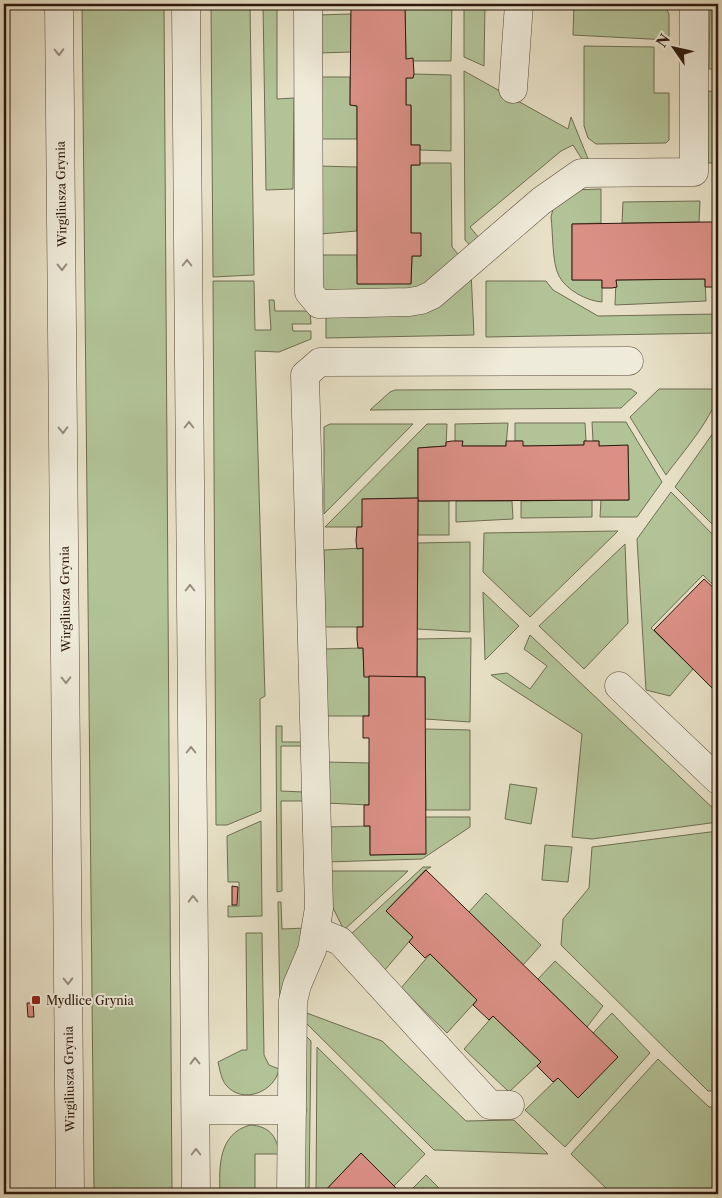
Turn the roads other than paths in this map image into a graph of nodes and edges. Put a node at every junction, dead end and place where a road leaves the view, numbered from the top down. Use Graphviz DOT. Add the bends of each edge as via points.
graph roads {
  1 [pos="59,4"];
  2 [pos="186,4"];
  3 [pos="308,4"];
  4 [pos="519,4"];
  5 [pos="694,4"];
  6 [pos="513,89"];
  7 [pos="629,361"];
  8 [pos="619,686"];
  9 [pos="718,780"];
  10 [pos="316,931"];
  11 [pos="510,1105"];
  12 [pos="196,1110"];
  13 [pos="292,1110"];
  14 [pos="70,1194"];
  15 [pos="196,1194"];
  16 [pos="291,1194"];
  1 -- 14 [label="street, Wirgiliusza Grynia, one-way"];
  12 -- 2 [label="street, one-way"];
  3 -- 5 [label="street" via="309,292 319,304 421,300 432,295 541,201 581,173 694,172"];
  4 -- 6 [label="street"];
  7 -- 10 [label="street" via="320,362 305,375 319,908"];
  8 -- 9 [label="street"];
  10 -- 11 [label="street" via="340,941 490,1105"];
  10 -- 13 [label="street" via="293,1001"];
  12 -- 13 [label="street"];
  15 -- 12 [label="street, one-way"];
  13 -- 16 [label="street"];
}
